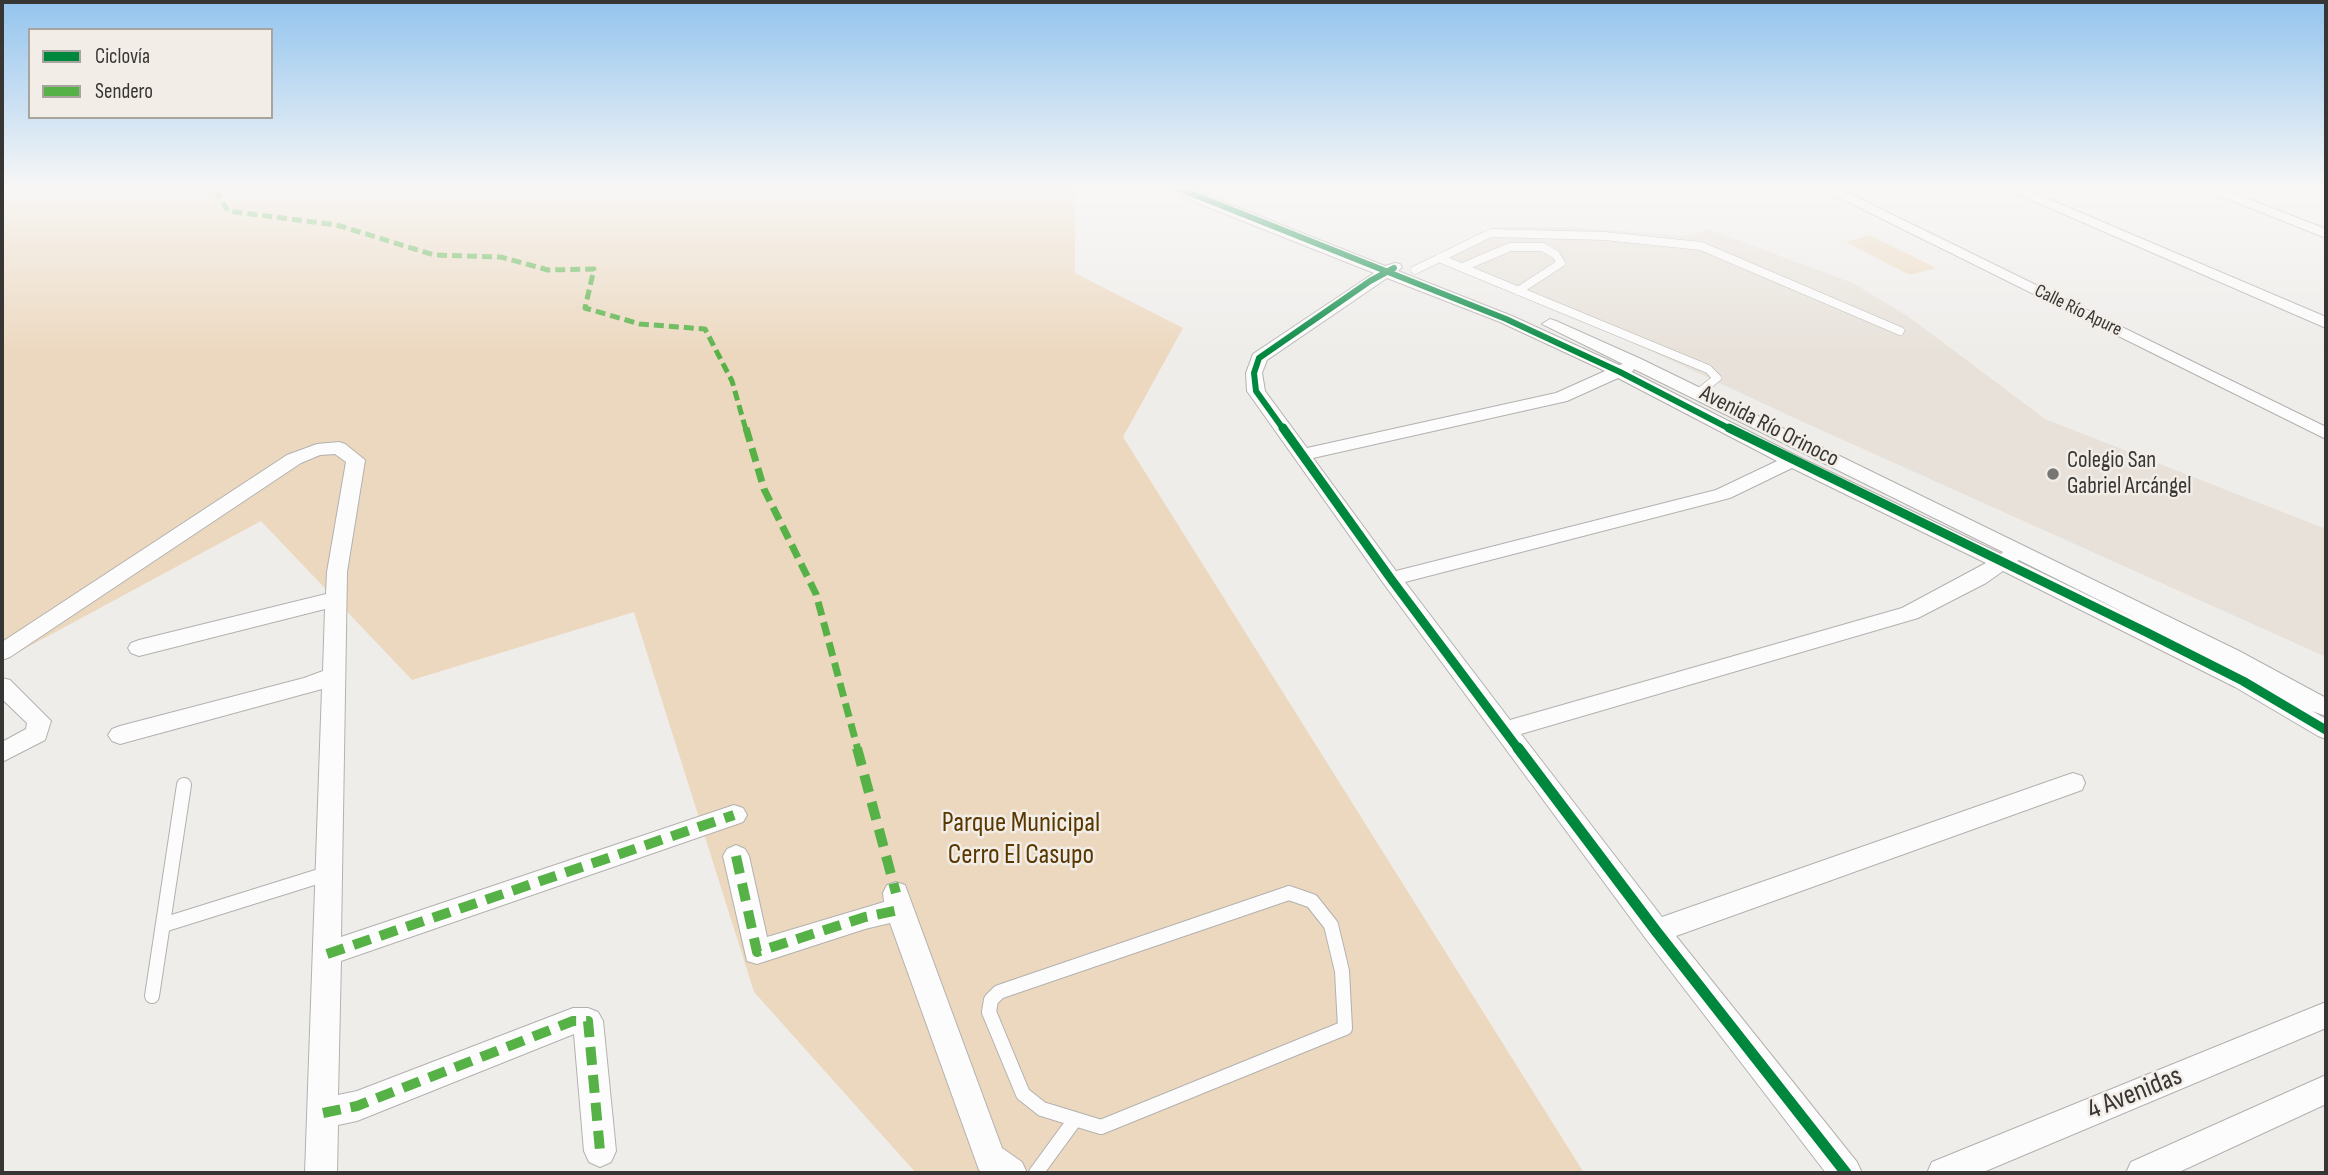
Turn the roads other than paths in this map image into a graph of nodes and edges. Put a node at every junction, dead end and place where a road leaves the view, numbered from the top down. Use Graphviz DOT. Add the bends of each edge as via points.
graph roads {
  1 [pos="1333,244"];
  2 [pos="1467,244"];
  3 [pos="1680,244"];
  4 [pos="1940,244"];
  5 [pos="2141,244"];
  6 [pos="1439,258"];
  7 [pos="1464,267"];
  8 [pos="1401,269"];
  9 [pos="1518,291"];
  10 [pos="2326,323"];
  11 [pos="1900,331"];
  12 [pos="1627,367"];
  13 [pos="1697,394"];
  14 [pos="2326,434"];
  15 [pos="1301,455"];
  16 [pos="1792,461"];
  17 [pos="2010,557"];
  18 [pos="1391,579"];
  19 [pos="336,599"];
  20 [pos="139,648"];
  21 [pos="2,652"];
  22 [pos="334,675"];
  23 [pos="2,686"];
  24 [pos="2326,708"];
  25 [pos="1506,730"];
  26 [pos="2326,730"];
  27 [pos="120,735"];
  28 [pos="2,753"];
  29 [pos="2073,783"];
  30 [pos="184,785"];
  31 [pos="734,815"];
  32 [pos="736,856"];
  33 [pos="329,873"];
  34 [pos="163,925"];
  35 [pos="1656,931"];
  36 [pos="327,954"];
  37 [pos="152,996"];
  38 [pos="2326,1015"];
  39 [pos="2326,1088"];
  40 [pos="323,1112"];
  41 [pos="1074,1121"];
  42 [pos="600,1151"];
  43 [pos="321,1173"];
  44 [pos="1011,1173"];
  45 [pos="1036,1173"];
  46 [pos="1846,1173"];
  47 [pos="1943,1173"];
  48 [pos="2142,1173"];
  1 -- 8 [label="street, Avenida Río Orinoco"];
  2 -- 6 [label="lane"];
  3 -- 11 [label="lane" via="1701,246"];
  4 -- 14 [label="street, Calle Río Apure"];
  5 -- 10 [label="street"];
  6 -- 7 [label="lane"];
  6 -- 8 [label="lane"];
  7 -- 9 [label="lane"];
  7 -- 9 [label="lane" via="1518,246 1543,247 1556,255 1562,263"];
  8 -- 12 [label="street, Avenida Río Orinoco" via="1506,319"];
  8 -- 12 [label="street, Avenida Río Orinoco" via="1522,312"];
  8 -- 15 [label="street" via="1370,281 1259,358 1254,373 1256,391"];
  9 -- 13 [label="lane" via="1708,369 1717,378"];
  12 -- 13 [label="street, Avenida Río Orinoco"];
  12 -- 15 [label="street" via="1561,397"];
  12 -- 16 [label="street, Avenida Río Orinoco"];
  13 -- 17 [label="street, Avenida Río Orinoco"];
  15 -- 18 [label="street"];
  16 -- 17 [label="street, Avenida Río Orinoco"];
  16 -- 18 [label="street" via="1723,494"];
  17 -- 24 [label="street, Avenida Río Orinoco" via="2231,656"];
  17 -- 25 [label="street" via="1910,613"];
  17 -- 26 [label="street, Avenida Río Orinoco"];
  18 -- 25 [label="street"];
  19 -- 20 [label="street"];
  19 -- 21 [label="street" via="356,460 339,448 294,459"];
  19 -- 22 [label="street"];
  22 -- 27 [label="street"];
  22 -- 33 [label="street"];
  23 -- 28 [label="street" via="39,721 37,734"];
  25 -- 35 [label="street"];
  29 -- 35 [label="street"];
  30 -- 34 [label="lane"];
  31 -- 36 [label="street"];
  32 -- 44 [label="street" via="757,952 865,917 898,901 989,1159"];
  33 -- 34 [label="lane"];
  33 -- 36 [label="street"];
  34 -- 37 [label="lane"];
  35 -- 46 [label="street"];
  36 -- 40 [label="street"];
  38 -- 47 [label="street, 4 Avenidas"];
  39 -- 48 [label="street"];
  40 -- 42 [label="street" via="357,1105 573,1021 588,1021"];
  40 -- 43 [label="street"];
  41 -- 41 [label="lane" via="1042,1110 1023,1094 989,1012 990,1000 999,992 1289,893 1312,901 1331,925 1342,971 1345,1028 1101,1127"];
  41 -- 45 [label="lane"];
}
